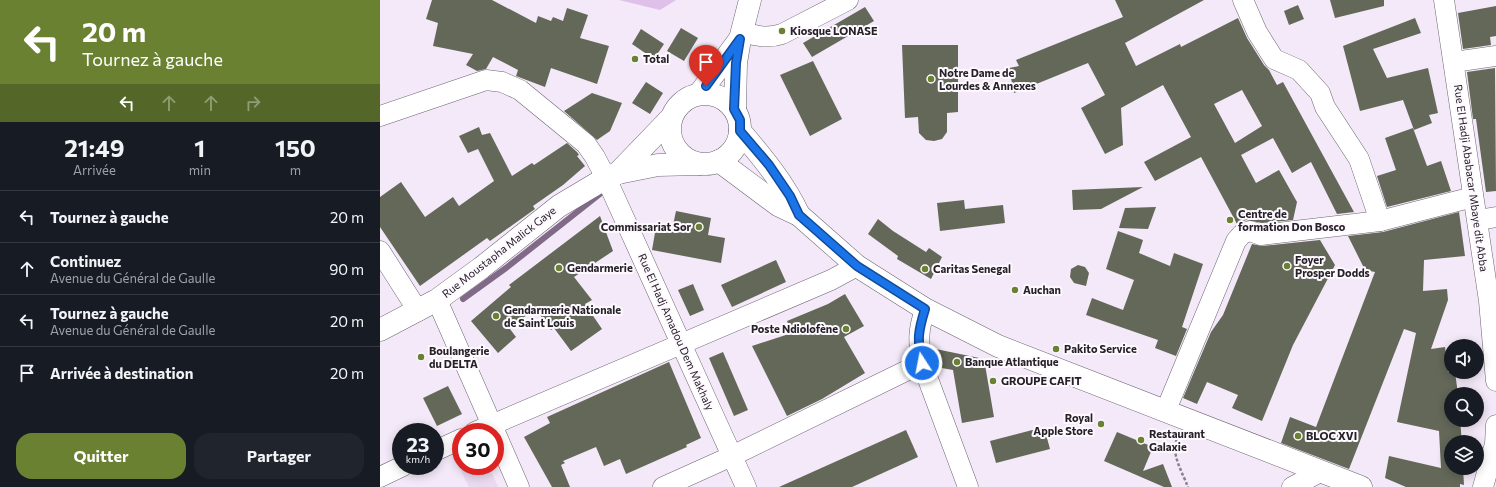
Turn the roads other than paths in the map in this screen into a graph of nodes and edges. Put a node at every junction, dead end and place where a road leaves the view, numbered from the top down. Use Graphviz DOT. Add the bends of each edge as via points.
graph roads {
  1 [pos="750,0"];
  2 [pos="848,0"];
  3 [pos="1243,0"];
  4 [pos="1444,0"];
  5 [pos="741,36"];
  6 [pos="1496,56"];
  7 [pos="1454,62"];
  8 [pos="700,93"];
  9 [pos="734,109"];
  10 [pos="380,116"];
  11 [pos="671,118"];
  12 [pos="740,131"];
  13 [pos="709,163"];
  14 [pos="612,176"];
  15 [pos="1473,196"];
  16 [pos="799,215"];
  17 [pos="1487,219"];
  18 [pos="1380,221"];
  19 [pos="380,251"];
  20 [pos="857,266"];
  21 [pos="437,300"];
  22 [pos="1492,300"];
  23 [pos="925,309"];
  24 [pos="418,311"];
  25 [pos="380,330"];
  26 [pos="682,343"];
  27 [pos="922,363"];
  28 [pos="1496,381"];
  29 [pos="1166,410"];
  30 [pos="486,423"];
  31 [pos="504,423"];
  32 [pos="1496,425"];
  33 [pos="732,456"];
  34 [pos="504,458"];
  35 [pos="392,471"];
  36 [pos="1322,471"];
  37 [pos="380,477"];
  38 [pos="519,487"];
  39 [pos="663,487"];
  40 [pos="746,487"];
  41 [pos="968,487"];
  42 [pos="1292,487"];
  43 [pos="1361,487"];
  44 [pos="1483,487"];
  1 -- 5 [label="street"];
  2 -- 5 [label="street" via="771,38"];
  3 -- 18 [label="street" via="1257,32 1274,59 1299,70 1320,93 1325,107 1359,159"];
  4 -- 7 [label="street, Rue El Hadji Ababacar Mbaye dit Abba"];
  5 -- 8 [label="street"];
  5 -- 9 [label="street" via="736,63"];
  6 -- 7 [label="street"];
  7 -- 15 [label="street, Rue El Hadji Ababacar Mbaye dit Abba"];
  8 -- 9 [label="street" via="716,95 730,103"];
  8 -- 11 [label="street" via="682,101"];
  9 -- 12 [label="street" via="740,120"];
  10 -- 14 [label="street, Rue El Hadj Amadou Dem Makhaly" via="486,80 502,82 520,90 586,144"];
  11 -- 13 [label="street" via="672,142 678,152 688,160"];
  11 -- 14 [label="street, Rue Moustapha Malick Gaye"];
  12 -- 13 [label="street" via="739,141 734,149"];
  12 -- 16 [label="street" via="769,165 790,196"];
  13 -- 14 [label="street, Rue Moustapha Malick Gaye" via="658,165"];
  13 -- 16 [label="street"];
  14 -- 21 [label="street, Rue Moustapha Malick Gaye" via="559,206"];
  14 -- 26 [label="street, Rue El Hadj Amadou Dem Makhaly"];
  15 -- 17 [label="street, Rue El Hadji Ababacar Mbaye dit Abba"];
  15 -- 18 [label="street"];
  16 -- 20 [label="street"];
  17 -- 22 [label="street, Rue El Hadji Ababacar Mbaye dit Abba"];
  18 -- 29 [label="street" via="1262,235 1250,231 1242,234 1236,241"];
  19 -- 24 [label="street"];
  20 -- 23 [label="street"];
  20 -- 26 [label="street" via="831,280"];
  21 -- 24 [label="street, Rue Moustapha Malick Gaye"];
  21 -- 30 [label="street"];
  22 -- 28 [label="street, Rue El Hadji Ababacar Mbaye dit Abba"];
  23 -- 27 [label="street" via="918,341"];
  23 -- 29 [label="street" via="998,346"];
  24 -- 25 [label="street, Rue Moustapha Malick Gaye"];
  26 -- 31 [label="street"];
  26 -- 33 [label="street, Rue El Hadj Amadou Dem Makhaly"];
  27 -- 33 [label="street"];
  27 -- 41 [label="street"];
  29 -- 36 [label="street"];
  32 -- 44 [label="street" via="1495,444"];
  33 -- 39 [label="street"];
  33 -- 40 [label="street, Rue El Hadj Amadou Dem Makhaly"];
  34 -- 38 [label="street"];
  35 -- 37 [label="street"];
  36 -- 42 [label="street"];
  36 -- 43 [label="street"];
}
